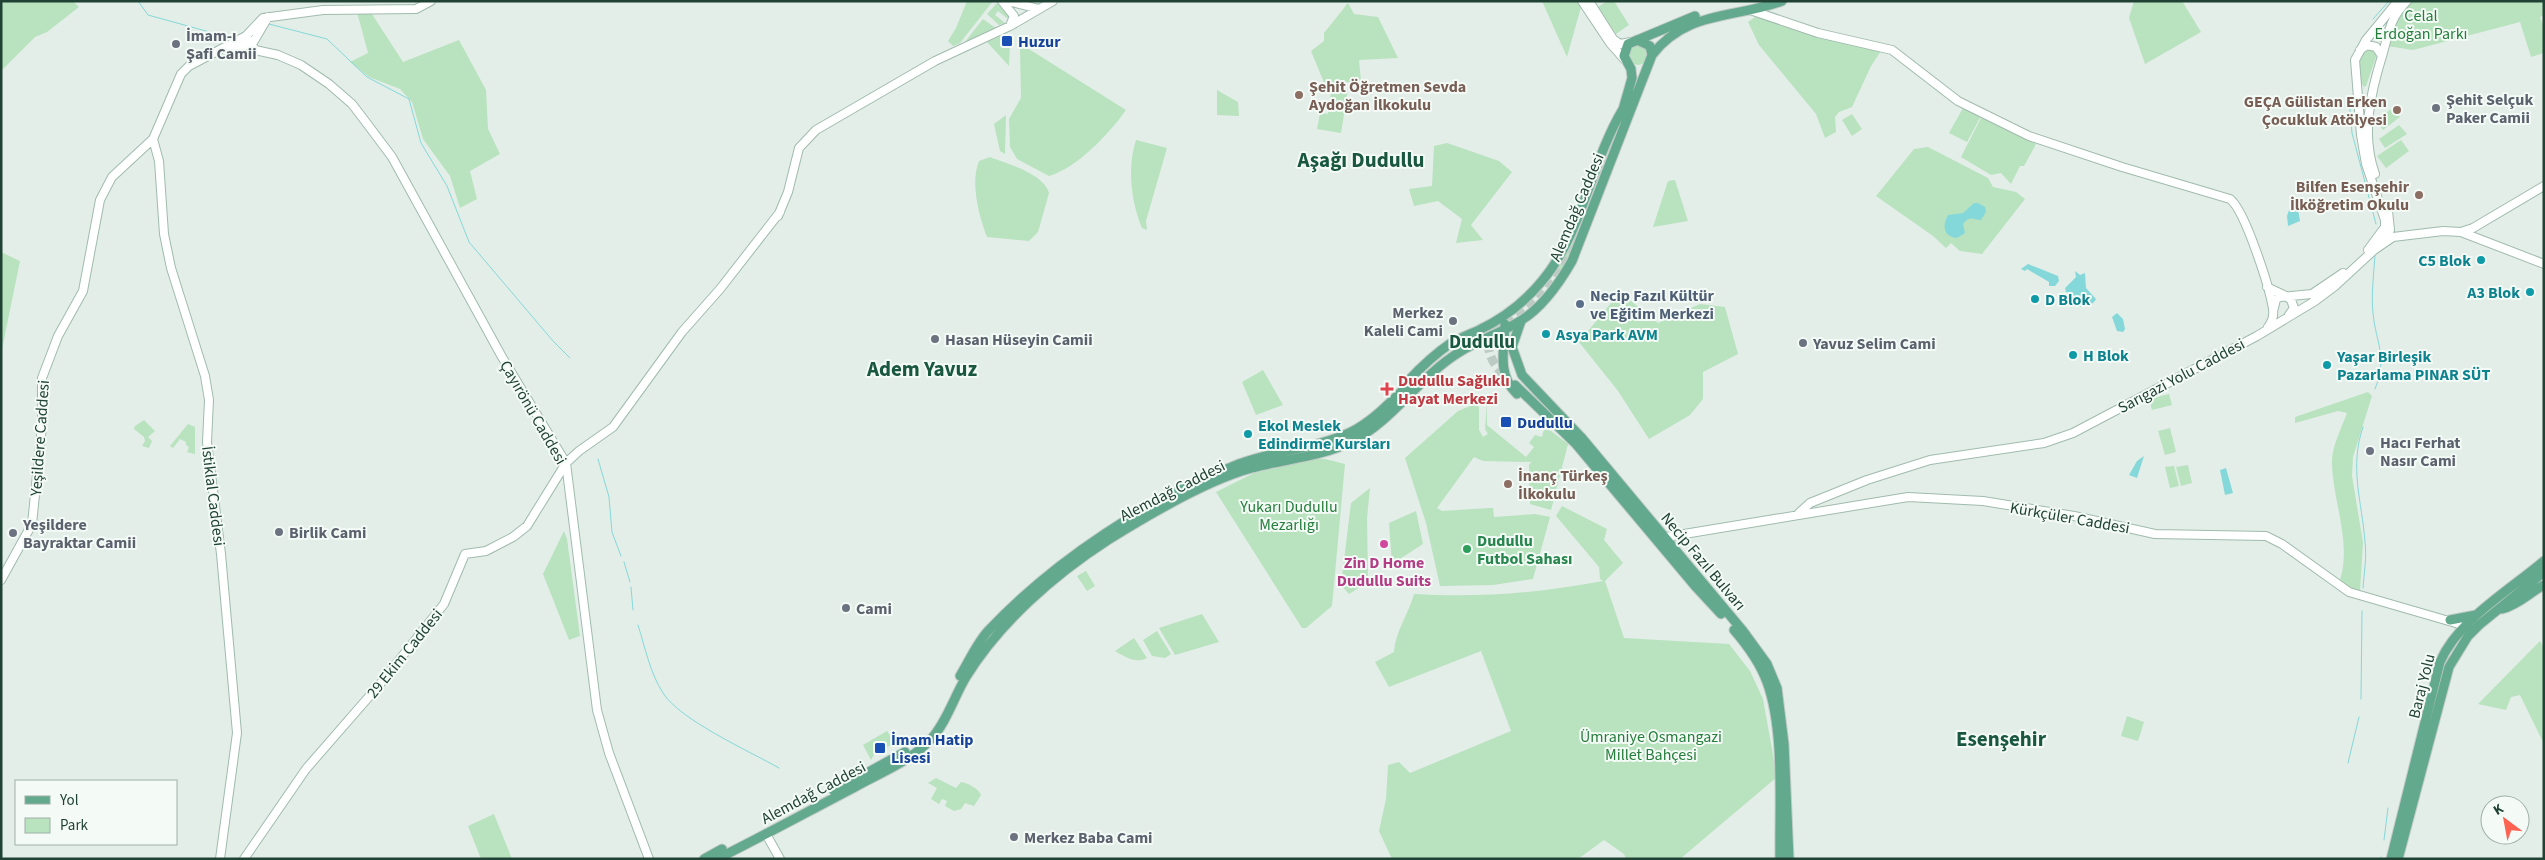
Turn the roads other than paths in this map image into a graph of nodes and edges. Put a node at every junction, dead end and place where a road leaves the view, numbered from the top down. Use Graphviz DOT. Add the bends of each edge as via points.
graph roads {
  1 [pos="431,1"];
  2 [pos="1002,1"];
  3 [pos="1008,1"];
  4 [pos="1053,1"];
  5 [pos="1582,1"];
  6 [pos="1588,1"];
  7 [pos="1759,1"];
  8 [pos="1782,1"];
  9 [pos="2398,1"];
  10 [pos="2407,1"];
  11 [pos="1040,9"];
  12 [pos="1748,10"];
  13 [pos="1010,26"];
  14 [pos="250,40"];
  15 [pos="1634,41"];
  16 [pos="2358,51"];
  17 [pos="2382,56"];
  18 [pos="1651,59"];
  19 [pos="1627,63"];
  20 [pos="2371,88"];
  21 [pos="2357,89"];
  22 [pos="1624,109"];
  23 [pos="153,139"];
  24 [pos="2544,186"];
  25 [pos="1578,228"];
  26 [pos="2390,230"];
  27 [pos="2461,232"];
  28 [pos="2409,235"];
  29 [pos="2380,236"];
  30 [pos="2374,250"];
  31 [pos="2544,264"];
  32 [pos="1547,276"];
  33 [pos="1559,282"];
  34 [pos="2267,287"];
  35 [pos="2286,296"];
  36 [pos="1521,304"];
  37 [pos="2274,310"];
  38 [pos="1530,313"];
  39 [pos="2288,317"];
  40 [pos="1521,321"];
  41 [pos="1504,329"];
  42 [pos="2265,331"];
  43 [pos="1457,347"];
  44 [pos="1522,375"];
  45 [pos="1512,385"];
  46 [pos="1391,401"];
  47 [pos="566,464"];
  48 [pos="1799,514"];
  49 [pos="1660,538"];
  50 [pos="2544,554"];
  51 [pos="1073,559"];
  52 [pos="2543,569"];
  53 [pos="2531,577"];
  54 [pos="1,580"];
  55 [pos="2544,585"];
  56 [pos="2531,592"];
  57 [pos="2499,610"];
  58 [pos="2481,613"];
  59 [pos="2450,620"];
  60 [pos="2479,625"];
  61 [pos="2466,626"];
  62 [pos="2429,731"];
  63 [pos="764,832"];
  64 [pos="2399,840"];
  65 [pos="220,859"];
  66 [pos="244,859"];
  67 [pos="649,859"];
  68 [pos="704,859"];
  69 [pos="717,859"];
  70 [pos="780,859"];
  71 [pos="1780,859"];
  72 [pos="1789,859"];
  73 [pos="2390,859"];
  74 [pos="2398,859"];
  1 -- 14 [label="street" via="416,9 324,10 268,17"];
  2 -- 13 [label="street" via="1014,16"];
  3 -- 11 [label="street"];
  4 -- 11 [label="street"];
  5 -- 19 [label="street"];
  6 -- 15 [label="street" via="1613,39 1620,44"];
  7 -- 15 [label="main road" via="1700,14"];
  8 -- 12 [label="main road, Alemdağ Caddesi"];
  9 -- 16 [label="street"];
  10 -- 17 [label="street" via="2391,21"];
  11 -- 13 [label="street"];
  12 -- 18 [label="main road, Alemdağ Caddesi" via="1687,25 1665,40"];
  12 -- 34 [label="street" via="1818,33 1892,50 1958,101 2029,136 2230,199 2238,204"];
  13 -- 47 [label="street" via="935,61 816,130 799,148 788,192 766,240 741,262 682,332 613,427"];
  14 -- 23 [label="street" via="242,47 220,51 189,66 180,74"];
  14 -- 47 [label="street, Çayırönü Caddesi" via="252,48 301,65 329,84 352,104 392,157 502,357"];
  15 -- 18 [label="main road" via="1650,46"];
  15 -- 19 [label="main road, Alemdağ Caddesi" via="1624,52"];
  16 -- 17 [label="street" via="2368,45 2376,47"];
  16 -- 21 [label="street" via="2355,60"];
  17 -- 20 [label="street"];
  18 -- 19 [label="main road" via="1638,69"];
  18 -- 33 [label="main road, Alemdağ Caddesi" via="1584,232"];
  19 -- 22 [label="main road, Alemdağ Caddesi" via="1632,75"];
  20 -- 21 [label="street" via="2367,92"];
  20 -- 26 [label="street" via="2367,134"];
  21 -- 29 [label="street" via="2366,164 2385,220"];
  22 -- 25 [label="main road, Alemdağ Caddesi"];
  22 -- 32 [label="main road, Alemdağ Caddesi" via="1612,128 1572,229"];
  23 -- 54 [label="street, Yeşildere Caddesi" via="112,177 100,200 83,291 58,336 42,378 42,426 32,524"];
  23 -- 65 [label="street, İstiklal Caddesi" via="159,161 164,234 170,262 205,376 209,400 207,442 237,733"];
  24 -- 27 [label="street"];
  26 -- 28 [label="street"];
  26 -- 29 [label="street"];
  26 -- 30 [label="street"];
  27 -- 28 [label="street, Sarıgazi Yolu Caddesi"];
  27 -- 31 [label="street, Sarıgazi Yolu Caddesi"];
  28 -- 30 [label="street, Sarıgazi Yolu Caddesi" via="2393,237"];
  29 -- 35 [label="street" via="2322,289 2312,294"];
  30 -- 39 [label="street, Sarıgazi Yolu Caddesi" via="2335,286"];
  32 -- 33 [label="main road" via="1553,274"];
  32 -- 36 [label="main road, Alemdağ Caddesi"];
  33 -- 38 [label="main road, Alemdağ Caddesi"];
  34 -- 35 [label="street"];
  34 -- 37 [label="street"];
  35 -- 37 [label="street" via="2276,300"];
  35 -- 39 [label="street" via="2294,308"];
  36 -- 38 [label="main road" via="1523,310"];
  36 -- 41 [label="main road" via="1505,320"];
  36 -- 46 [label="main road, Alemdağ Caddesi" via="1442,350 1418,370"];
  37 -- 39 [label="street" via="2278,316"];
  37 -- 42 [label="street" via="2273,319"];
  38 -- 40 [label="main road, Alemdağ Caddesi"];
  39 -- 42 [label="street, Sarıgazi Yolu Caddesi"];
  40 -- 41 [label="main road, Alemdağ Caddesi"];
  40 -- 44 [label="main road, Necip Fazıl Bulvarı" via="1512,346"];
  41 -- 45 [label="main road" via="1502,372"];
  41 -- 51 [label="main road, Alemdağ Caddesi" via="1448,360 1372,429 1350,443 1317,454 1251,468 1222,479"];
  42 -- 48 [label="street, Sarıgazi Yolu Caddesi" via="2073,432 2044,443 1930,460 1810,503"];
  43 -- 46 [label="main road, Alemdağ Caddesi"];
  44 -- 45 [label="main road" via="1516,372 1509,374 1507,380"];
  44 -- 49 [label="main road, Necip Fazıl Bulvarı" via="1581,436"];
  45 -- 49 [label="main road, Necip Fazıl Bulvarı" via="1576,444"];
  46 -- 51 [label="main road, Alemdağ Caddesi" via="1352,432 1319,445 1239,464 1181,490 1102,535"];
  47 -- 66 [label="street, 29 Ekim Caddesi" via="527,526 486,551 465,554 444,604 306,770"];
  47 -- 67 [label="street, Çayırönü Caddesi" via="598,710 609,753"];
  48 -- 49 [label="street, Kürkçüler Caddesi"];
  48 -- 59 [label="street, Kürkçüler Caddesi" via="1908,497 1958,498 2074,516 2155,534 2266,536 2282,544 2343,590"];
  49 -- 71 [label="main road, Necip Fazıl Bulvarı" via="1739,635 1767,682 1777,739"];
  49 -- 72 [label="main road, Necip Fazıl Bulvarı" via="1757,649 1773,677 1784,744"];
  50 -- 52 [label="main road"];
  51 -- 63 [label="main road, Alemdağ Caddesi" via="987,632 927,736 874,773"];
  52 -- 53 [label="main road, Baraj Yolu"];
  53 -- 56 [label="main road" via="2536,584"];
  53 -- 57 [label="main road, Baraj Yolu"];
  53 -- 58 [label="main road, Baraj Yolu"];
  55 -- 56 [label="main road"];
  56 -- 57 [label="main road" via="2515,606"];
  57 -- 60 [label="main road, Baraj Yolu"];
  58 -- 59 [label="main road" via="2471,618"];
  58 -- 61 [label="main road, Baraj Yolu"];
  59 -- 61 [label="street, Kürkçüler Caddesi"];
  60 -- 61 [label="main road"];
  60 -- 62 [label="main road, Baraj Yolu" via="2449,667"];
  61 -- 62 [label="main road, Baraj Yolu" via="2451,641 2440,662"];
  62 -- 64 [label="main road, Baraj Yolu"];
  63 -- 68 [label="main road, Alemdağ Caddesi"];
  63 -- 69 [label="main road, Alemdağ Caddesi"];
  63 -- 70 [label="street"];
  64 -- 73 [label="main road, Baraj Yolu"];
  64 -- 74 [label="main road, Baraj Yolu"];
}
